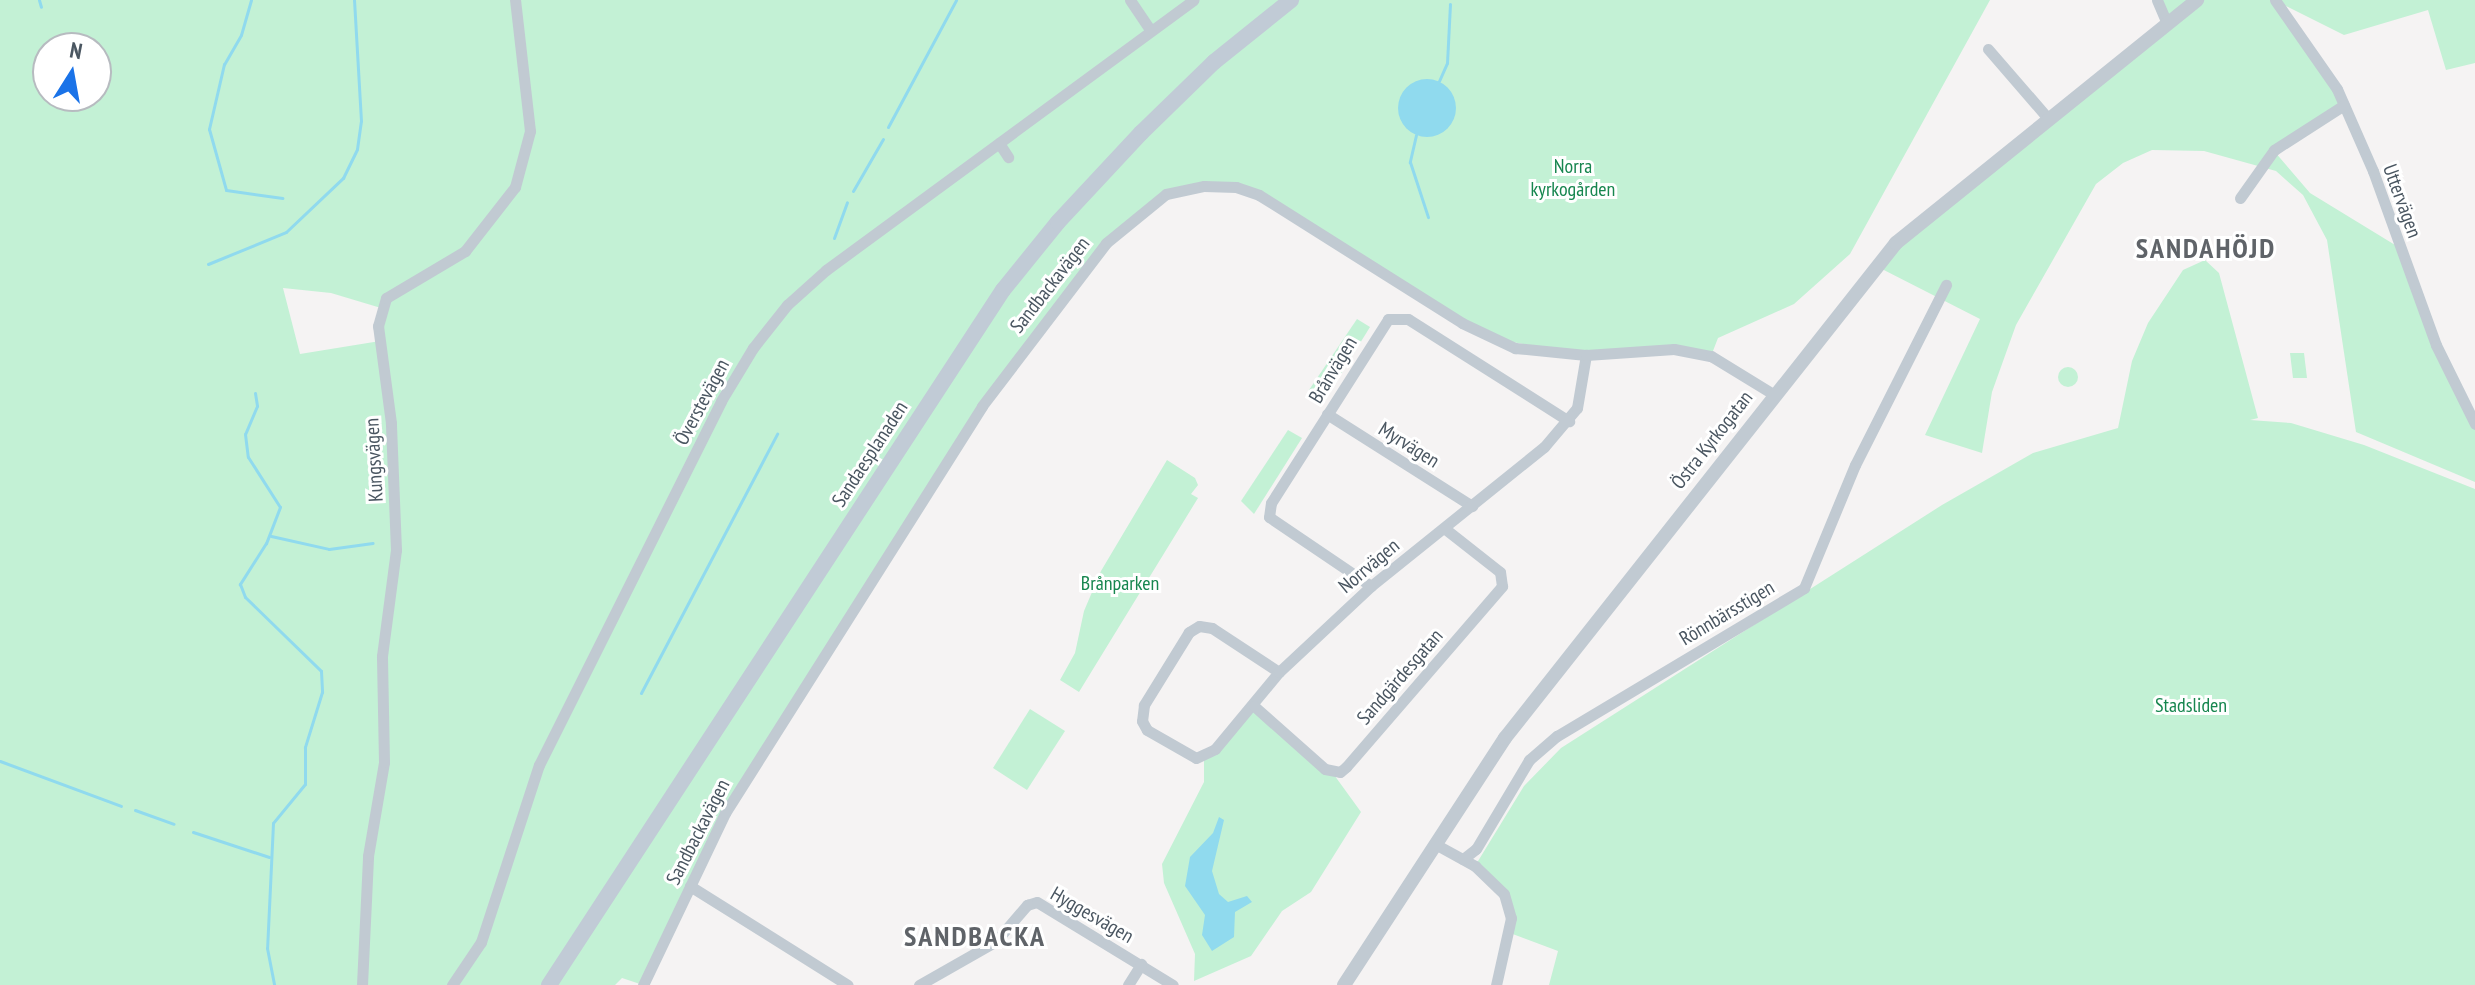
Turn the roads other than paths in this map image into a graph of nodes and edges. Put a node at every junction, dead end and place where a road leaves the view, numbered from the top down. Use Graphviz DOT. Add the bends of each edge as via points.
graph roads {
  1 [pos="515,0"];
  2 [pos="1130,0"];
  3 [pos="1193,0"];
  4 [pos="1291,0"];
  5 [pos="2157,0"];
  6 [pos="2197,0"];
  7 [pos="2275,0"];
  8 [pos="2167,24"];
  9 [pos="1151,31"];
  10 [pos="1988,49"];
  11 [pos="2344,105"];
  12 [pos="2047,117"];
  13 [pos="999,143"];
  14 [pos="1008,157"];
  15 [pos="2240,198"];
  16 [pos="1946,285"];
  17 [pos="1586,355"];
  18 [pos="1773,394"];
  19 [pos="1327,414"];
  20 [pos="1569,421"];
  21 [pos="2475,424"];
  22 [pos="1472,506"];
  23 [pos="1444,528"];
  24 [pos="1371,586"];
  25 [pos="1279,672"];
  26 [pos="1254,706"];
  27 [pos="1435,844"];
  28 [pos="1463,859"];
  29 [pos="690,886"];
  30 [pos="1141,964"];
  31 [pos="362,985"];
  32 [pos="452,985"];
  33 [pos="549,985"];
  34 [pos="643,985"];
  35 [pos="848,985"];
  36 [pos="919,985"];
  37 [pos="1128,985"];
  38 [pos="1173,985"];
  39 [pos="1344,985"];
  40 [pos="1496,985"];
  1 -- 31 [label="street, Kungsvägen" via="530,114 523,168 479,238 448,264 386,298 378,326 391,423 396,550 382,656 384,762 368,856"];
  2 -- 9 [label="street"];
  3 -- 9 [label="street, Överstevägen"];
  4 -- 33 [label="main road, Sandaesplanaden" via="1214,62 1141,133 1003,290"];
  5 -- 8 [label="street"];
  6 -- 8 [label="street, Östra Kyrkogatan"];
  7 -- 11 [label="street, Uttervägen"];
  8 -- 12 [label="street, Östra Kyrkogatan"];
  9 -- 13 [label="street, Överstevägen"];
  10 -- 12 [label="street"];
  11 -- 15 [label="street" via="2274,150"];
  11 -- 21 [label="street, Uttervägen" via="2436,345"];
  12 -- 18 [label="street, Östra Kyrkogatan" via="1896,243"];
  13 -- 14 [label="street"];
  13 -- 32 [label="street, Överstevägen" via="826,270 787,305 753,348 721,401 539,765 481,942"];
  16 -- 28 [label="street, Rönnbärsstigen" via="1855,465 1804,588 1557,736 1529,760 1476,849"];
  17 -- 18 [label="street, Sandbackavägen" via="1674,349 1711,356"];
  17 -- 20 [label="street, Norrvägen" via="1581,396"];
  17 -- 29 [label="street, Sandbackavägen" via="1549,354 1490,338 1259,195 1236,187 1183,189 1151,202 1063,294 982,406 725,813"];
  18 -- 27 [label="street, Östra Kyrkogatan" via="1505,738"];
  19 -- 20 [label="street, Brånvägen" via="1381,326 1398,317"];
  19 -- 22 [label="street, Myrvägen"];
  19 -- 24 [label="street, Brånvägen" via="1271,503 1269,517"];
  20 -- 22 [label="street, Norrvägen"];
  22 -- 23 [label="street, Norrvägen"];
  23 -- 24 [label="street, Norrvägen"];
  23 -- 26 [label="street, Sandgärdesgatan" via="1500,572 1502,586 1346,767 1340,772 1325,769"];
  24 -- 25 [label="street, Norrvägen"];
  25 -- 26 [label="street, Norrvägen"];
  25 -- 26 [label="street, Norrvägen" via="1212,628 1199,626 1189,632 1144,705 1147,730 1177,750 1204,757"];
  27 -- 28 [label="street"];
  27 -- 39 [label="street, Östra Kyrkogatan"];
  28 -- 40 [label="street" via="1497,885 1509,906 1510,933"];
  29 -- 34 [label="street, Sandbackavägen"];
  29 -- 35 [label="street"];
  30 -- 36 [label="street, Hyggesvägen" via="1037,902 1027,905 996,941"];
  30 -- 37 [label="street"];
  30 -- 38 [label="street, Hyggesvägen"];
}
